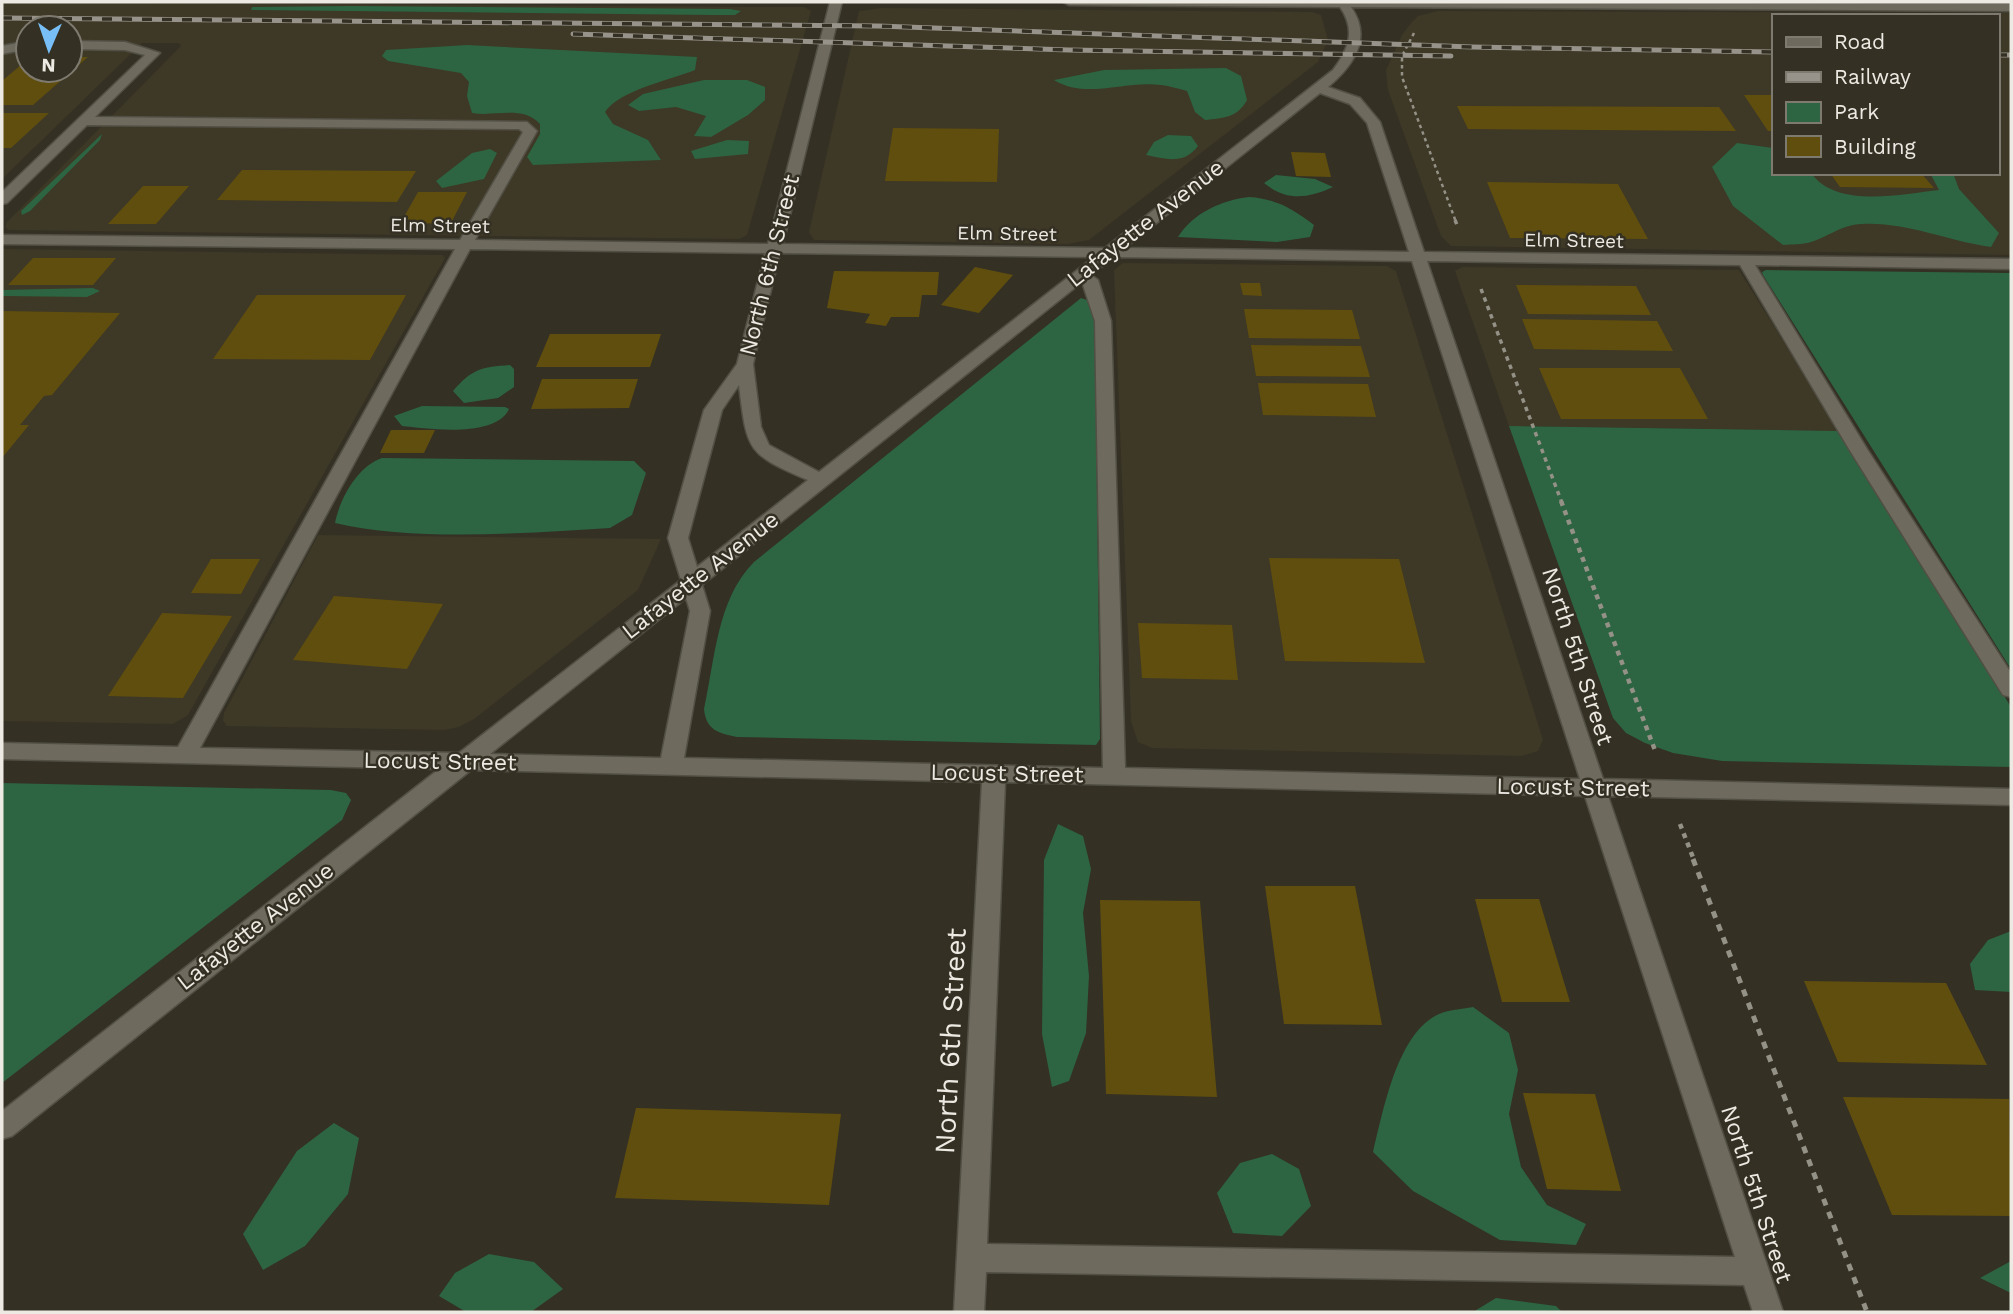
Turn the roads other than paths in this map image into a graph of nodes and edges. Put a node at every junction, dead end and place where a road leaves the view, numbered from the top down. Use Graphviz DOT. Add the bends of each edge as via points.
graph roads {
  1 [pos="836,2"];
  2 [pos="1069,2"];
  3 [pos="1343,3"];
  4 [pos="1831,4"];
  5 [pos="2011,8"];
  6 [pos="84,45"];
  7 [pos="1317,87"];
  8 [pos="84,121"];
  9 [pos="2,200"];
  10 [pos="2,239"];
  11 [pos="465,245"];
  12 [pos="774,249"];
  13 [pos="1106,254"];
  14 [pos="1419,257"];
  15 [pos="1745,261"];
  16 [pos="2011,264"];
  17 [pos="1079,276"];
  18 [pos="745,364"];
  19 [pos="821,479"];
  20 [pos="690,582"];
  21 [pos="2011,690"];
  22 [pos="2,751"];
  23 [pos="184,756"];
  24 [pos="462,762"];
  25 [pos="670,766"];
  26 [pos="994,773"];
  27 [pos="1114,776"];
  28 [pos="1594,787"];
  29 [pos="2011,797"];
  30 [pos="2,1127"];
  31 [pos="971,1258"];
  32 [pos="1755,1271"];
  33 [pos="969,1312"];
  34 [pos="1769,1312"];
  1 -- 12 [label="street, North 6th Street"];
  2 -- 3 [label="street"];
  3 -- 4 [label="street"];
  3 -- 7 [label="street, Lafayette Avenue" via="1355,19 1355,43 1337,73"];
  4 -- 5 [label="street"];
  6 -- 8 [label="street" via="154,52"];
  7 -- 13 [label="street, Lafayette Avenue"];
  7 -- 14 [label="street, North 5th Street" via="1356,101 1373,122"];
  8 -- 9 [label="street"];
  8 -- 11 [label="street" via="522,125 530,131"];
  10 -- 11 [label="street, Elm Street"];
  11 -- 12 [label="street, Elm Street"];
  11 -- 23 [label="street"];
  12 -- 13 [label="street, Elm Street"];
  12 -- 18 [label="street, North 6th Street"];
  13 -- 14 [label="street, Elm Street"];
  13 -- 17 [label="street, Lafayette Avenue"];
  14 -- 15 [label="street, Elm Street"];
  14 -- 28 [label="street, North 5th Street"];
  15 -- 16 [label="street, Elm Street"];
  15 -- 21 [label="street"];
  17 -- 19 [label="street, Lafayette Avenue"];
  17 -- 27 [label="street" via="1090,280 1102,321"];
  18 -- 19 [label="street" via="754,443 784,464"];
  18 -- 20 [label="street, North 6th Street" via="712,410 677,538"];
  19 -- 20 [label="street, Lafayette Avenue"];
  20 -- 24 [label="street, Lafayette Avenue"];
  20 -- 25 [label="street, North 6th Street" via="700,611"];
  22 -- 23 [label="street, Locust Street"];
  23 -- 24 [label="street, Locust Street"];
  24 -- 25 [label="street, Locust Street"];
  24 -- 30 [label="street, Lafayette Avenue"];
  25 -- 26 [label="street, Locust Street"];
  26 -- 27 [label="street, Locust Street"];
  26 -- 31 [label="street, North 6th Street"];
  27 -- 28 [label="street, Locust Street"];
  28 -- 29 [label="street, Locust Street"];
  28 -- 32 [label="street, North 5th Street"];
  31 -- 32 [label="street"];
  31 -- 33 [label="street, North 6th Street"];
  32 -- 34 [label="street, North 5th Street"];
}
